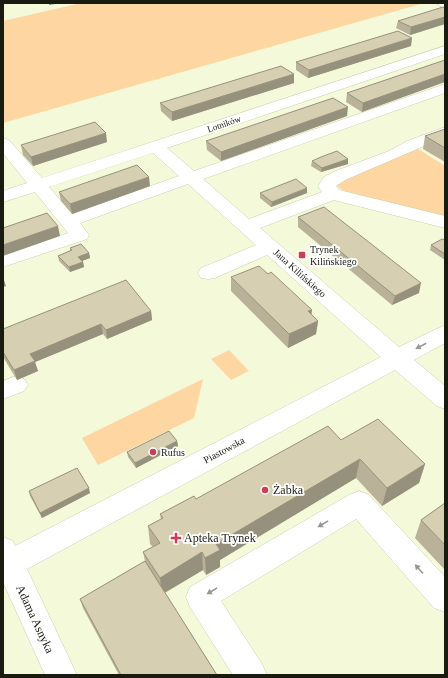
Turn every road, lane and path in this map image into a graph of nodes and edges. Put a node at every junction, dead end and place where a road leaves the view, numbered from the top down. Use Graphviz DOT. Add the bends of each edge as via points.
graph roads {
  1 [pos="442,3"];
  2 [pos="445,5"];
  3 [pos="441,54"];
  4 [pos="445,88"];
  5 [pos="445,132"];
  6 [pos="3,143"];
  7 [pos="156,147"];
  8 [pos="191,176"];
  9 [pos="39,185"];
  10 [pos="332,194"];
  11 [pos="3,197"];
  12 [pos="68,221"];
  13 [pos="445,222"];
  14 [pos="247,226"];
  15 [pos="270,246"];
  16 [pos="3,261"];
  17 [pos="208,273"];
  18 [pos="445,333"];
  19 [pos="397,359"];
  20 [pos="445,400"];
  21 [pos="5,560"];
  22 [pos="445,598"];
  23 [pos="61,675"];
  24 [pos="251,675"];
  1 -- 2 [label="street"];
  3 -- 7 [label="street, Lotników"];
  4 -- 8 [label="street"];
  5 -- 10 [label="street" via="339,176 327,186"];
  6 -- 9 [label="street"];
  7 -- 8 [label="street, Jana Kilińskiego"];
  7 -- 9 [label="street, Lotników"];
  8 -- 12 [label="street"];
  8 -- 14 [label="street, Jana Kilińskiego"];
  9 -- 11 [label="street, Lotników"];
  9 -- 12 [label="street"];
  10 -- 13 [label="street"];
  10 -- 14 [label="street"];
  12 -- 16 [label="street" via="80,234"];
  14 -- 15 [label="street, Jana Kilińskiego"];
  15 -- 17 [label="street"];
  15 -- 19 [label="street, Jana Kilińskiego"];
  18 -- 19 [label="street, Piastowska, one-way"];
  19 -- 20 [label="street, Jana Kilińskiego"];
  19 -- 21 [label="street, Piastowska"];
  21 -- 23 [label="street, Adama Asnyka"];
  22 -- 24 [label="street, one-way" via="359,503 201,597"];
}
